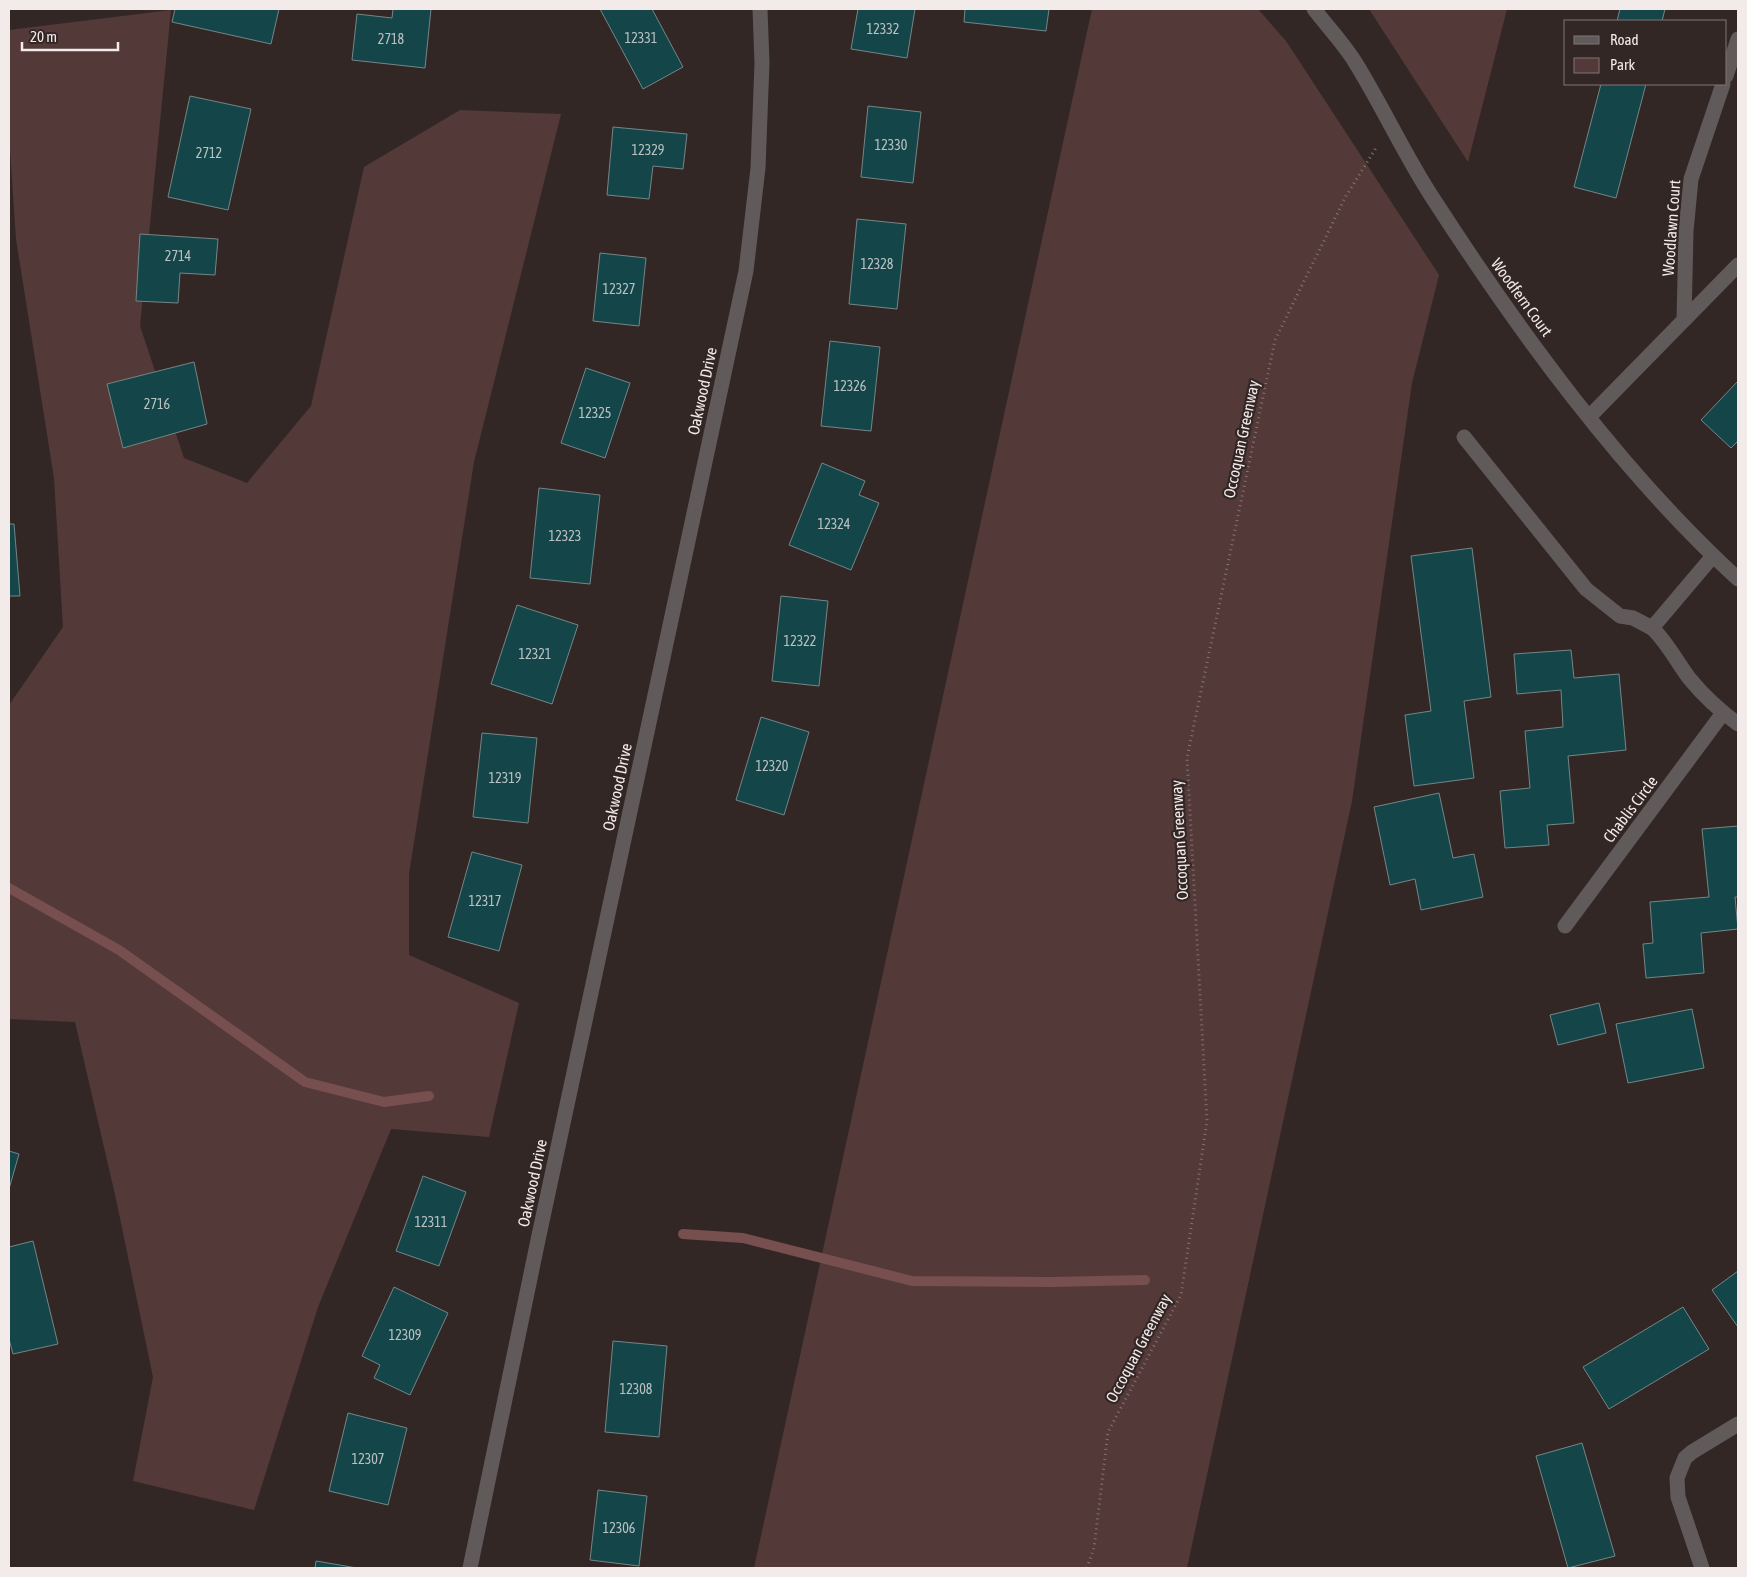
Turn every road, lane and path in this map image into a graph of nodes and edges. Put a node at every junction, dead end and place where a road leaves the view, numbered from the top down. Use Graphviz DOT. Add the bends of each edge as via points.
graph roads {
  1 [pos="760,9"];
  2 [pos="1314,9"];
  3 [pos="1738,39"];
  4 [pos="1727,73"];
  5 [pos="1723,85"];
  6 [pos="1390,127"];
  7 [pos="1738,265"];
  8 [pos="1684,320"];
  9 [pos="1589,417"];
  10 [pos="1464,437"];
  11 [pos="1713,556"];
  12 [pos="1738,579"];
  13 [pos="1652,628"];
  14 [pos="1723,714"];
  15 [pos="1738,724"];
  16 [pos="1565,926"];
  17 [pos="1738,1424"];
  18 [pos="470,1568"];
  19 [pos="1087,1568"];
  20 [pos="1702,1568"];
  1 -- 18 [label="street, Oakwood Drive" via="762,63 758,168 746,271"];
  2 -- 6 [label="street, Woodfern Court" via="1355,61"];
  3 -- 4 [label="street"];
  5 -- 8 [label="street, Woodlawn Court" via="1691,179"];
  6 -- 9 [label="street, Woodfern Court" via="1433,199 1507,310"];
  6 -- 19 [label="path, Occoquan Greenway" via="1346,196 1275,340 1187,758 1207,1121 1181,1296 1108,1432 1094,1548"];
  7 -- 8 [label="street"];
  8 -- 9 [label="street"];
  9 -- 11 [label="street, Woodfern Court" via="1657,498"];
  10 -- 13 [label="street" via="1586,589 1620,616 1633,618"];
  11 -- 12 [label="street, Woodfern Court"];
  11 -- 13 [label="street"];
  13 -- 14 [label="street" via="1690,679"];
  14 -- 15 [label="street"];
  14 -- 16 [label="street, Chablis Circle"];
  17 -- 20 [label="street" via="1685,1458 1677,1478 1678,1497"];
}
